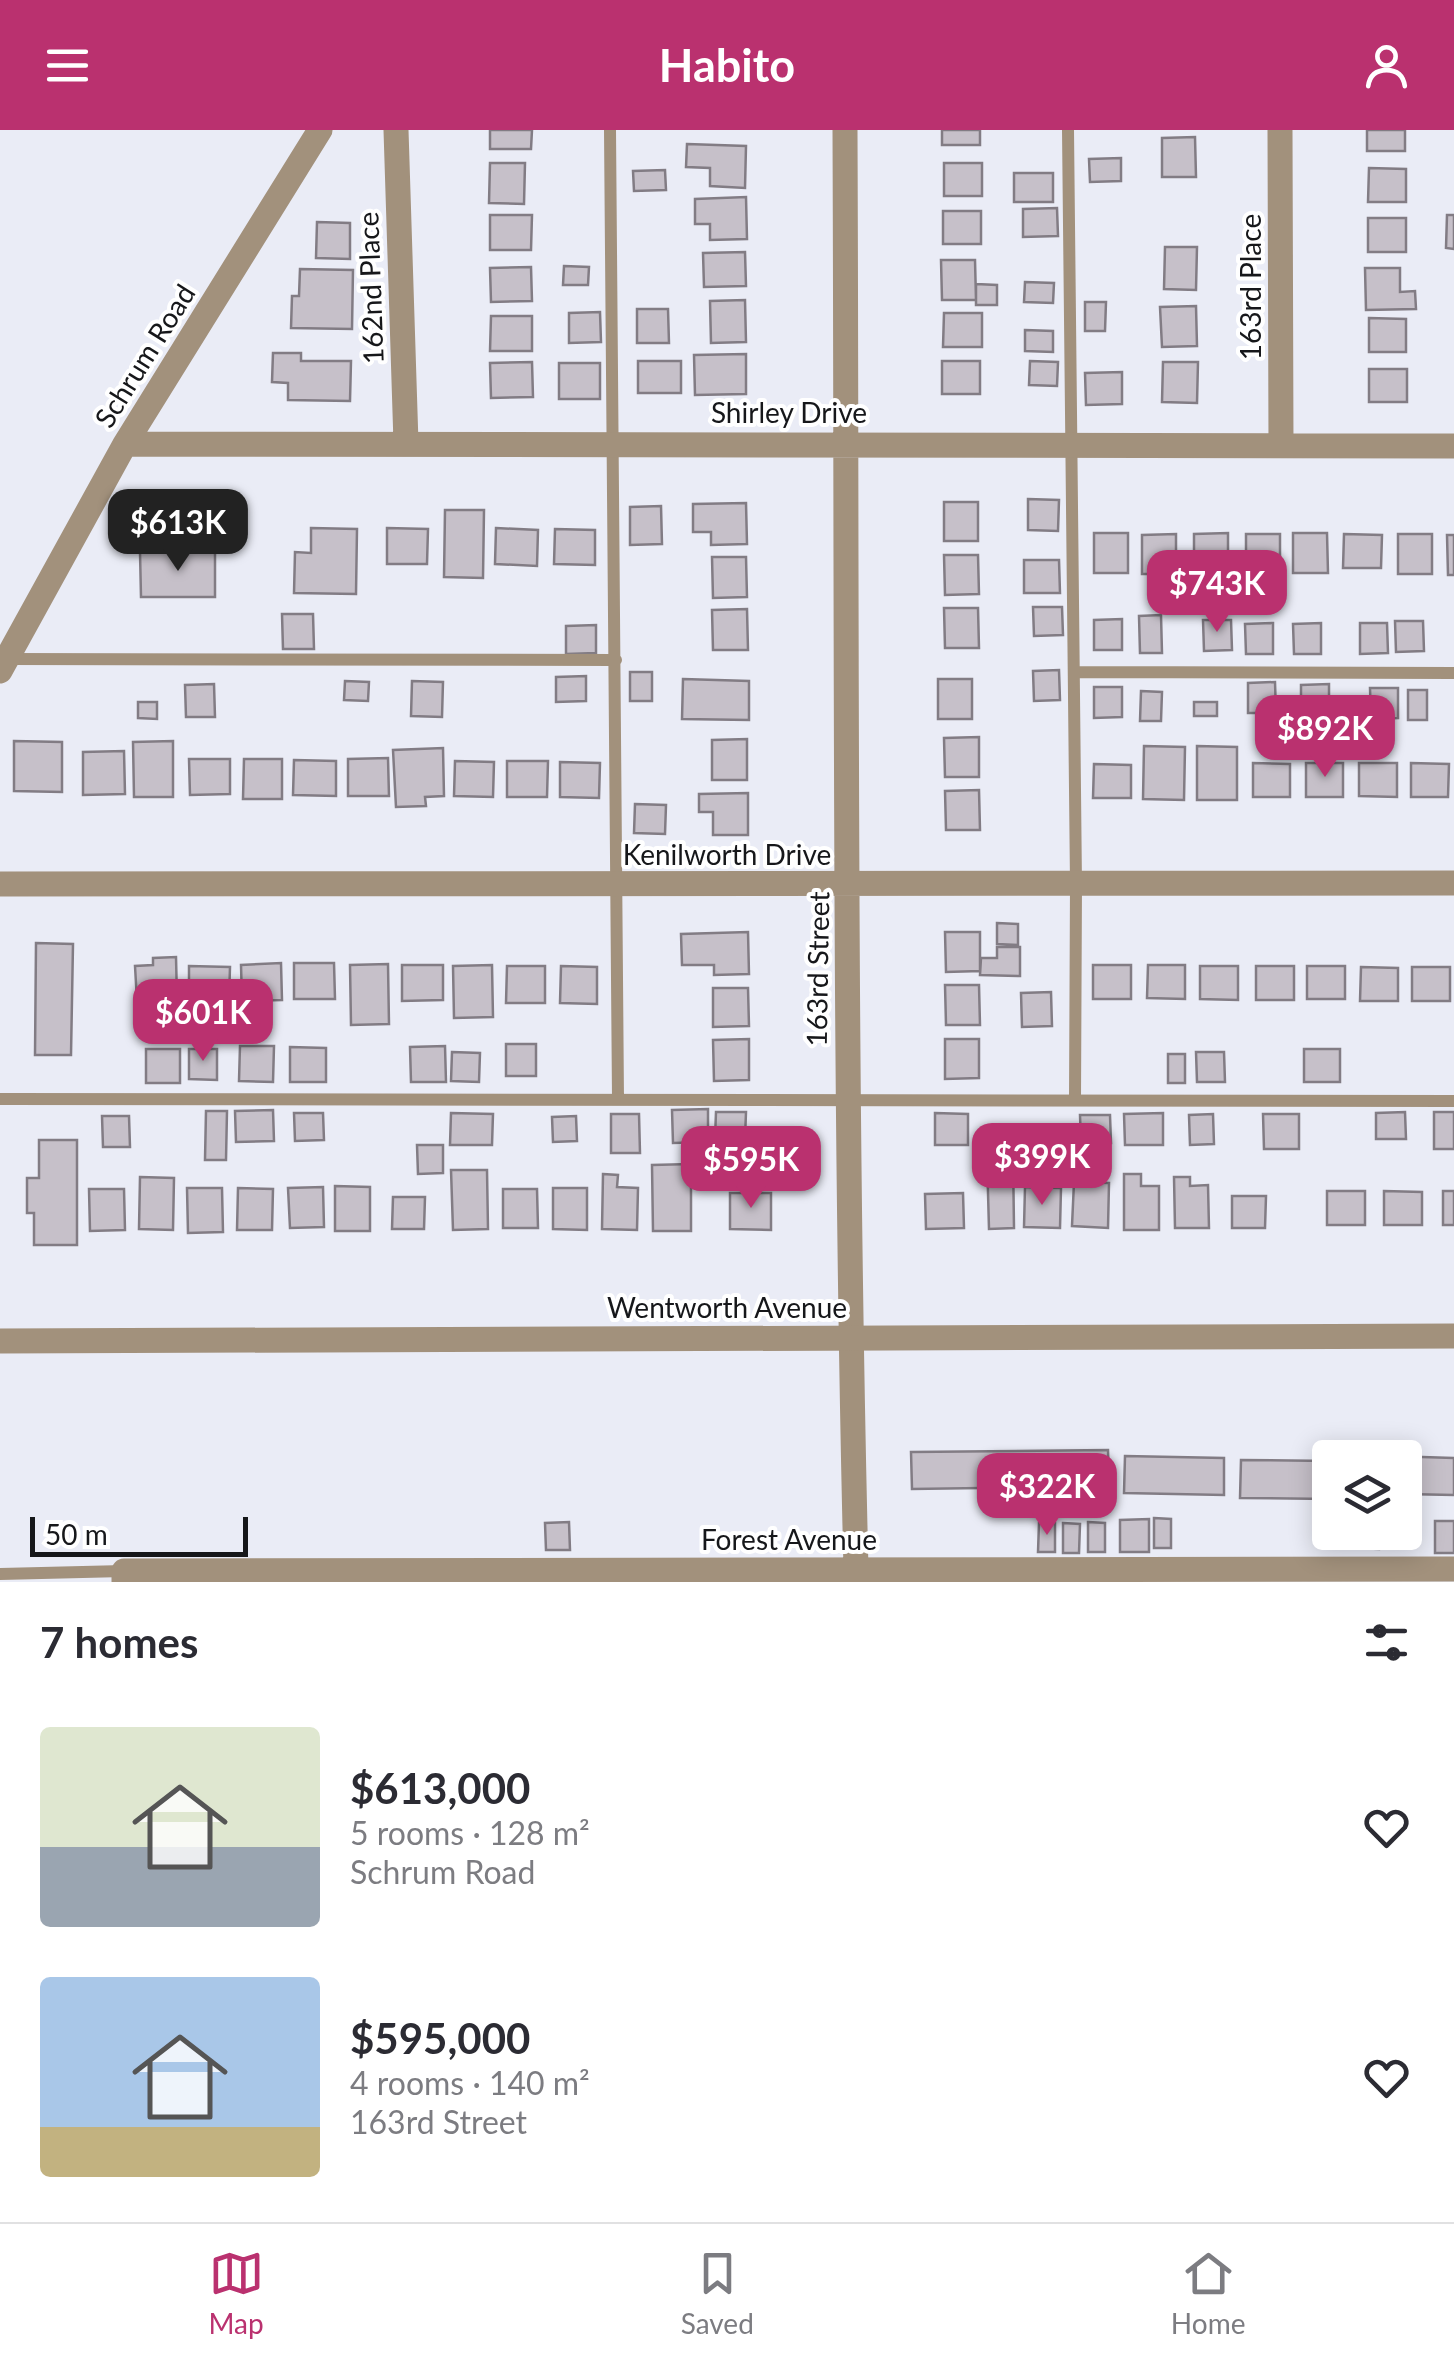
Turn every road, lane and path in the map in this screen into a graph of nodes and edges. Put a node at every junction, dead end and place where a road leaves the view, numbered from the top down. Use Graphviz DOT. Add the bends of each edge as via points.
graph roads {
  1 [pos="320,130"];
  2 [pos="396,130"];
  3 [pos="610,130"];
  4 [pos="845,130"];
  5 [pos="1068,130"];
  6 [pos="1280,130"];
  7 [pos="406,443"];
  8 [pos="615,443"];
  9 [pos="846,443"];
  10 [pos="1071,443"];
  11 [pos="124,444"];
  12 [pos="1281,444"];
  13 [pos="1454,446"];
  14 [pos="616,660"];
  15 [pos="3,665"];
  16 [pos="1074,672"];
  17 [pos="1454,673"];
  18 [pos="1454,883"];
  19 [pos="0,884"];
  20 [pos="849,884"];
  21 [pos="1076,884"];
  22 [pos="617,885"];
  23 [pos="0,1098"];
  24 [pos="618,1099"];
  25 [pos="846,1099"];
  26 [pos="1075,1100"];
  27 [pos="1454,1101"];
  28 [pos="1454,1336"];
  29 [pos="850,1338"];
  30 [pos="0,1341"];
  31 [pos="1454,1569"];
  32 [pos="856,1570"];
  33 [pos="0,1574"];
  34 [pos="124,1577"];
  1 -- 11 [label="street, Schrum Road"];
  2 -- 7 [label="street, 162nd Place"];
  3 -- 8 [label="lane"];
  4 -- 9 [label="street, 163rd Street"];
  5 -- 10 [label="lane"];
  6 -- 12 [label="street, 163rd Place"];
  7 -- 8 [label="street, Shirley Drive"];
  7 -- 11 [label="street, Shirley Drive"];
  8 -- 9 [label="street, Shirley Drive"];
  8 -- 14 [label="lane"];
  9 -- 10 [label="street, Shirley Drive"];
  9 -- 20 [label="street, 163rd Street"];
  10 -- 12 [label="street, Shirley Drive"];
  10 -- 16 [label="lane"];
  11 -- 15 [label="street, Schrum Road"];
  12 -- 13 [label="street, Shirley Drive"];
  14 -- 15 [label="lane"];
  14 -- 22 [label="lane"];
  16 -- 17 [label="lane"];
  16 -- 21 [label="lane"];
  18 -- 21 [label="street, Kenilworth Drive"];
  19 -- 22 [label="street, Kenilworth Drive"];
  20 -- 21 [label="street, Kenilworth Drive"];
  20 -- 22 [label="street, Kenilworth Drive"];
  20 -- 25 [label="street, 163rd Street"];
  21 -- 26 [label="lane"];
  22 -- 24 [label="lane"];
  23 -- 24 [label="lane"];
  24 -- 25 [label="lane"];
  25 -- 26 [label="lane"];
  25 -- 29 [label="street, 163rd Street"];
  26 -- 27 [label="lane"];
  28 -- 29 [label="street, Wentworth Avenue"];
  29 -- 30 [label="street, Wentworth Avenue"];
  29 -- 32 [label="street, 163rd Street"];
  31 -- 32 [label="street, Forest Avenue"];
  32 -- 34 [label="street, Forest Avenue"];
  33 -- 34 [label="lane"];
}
